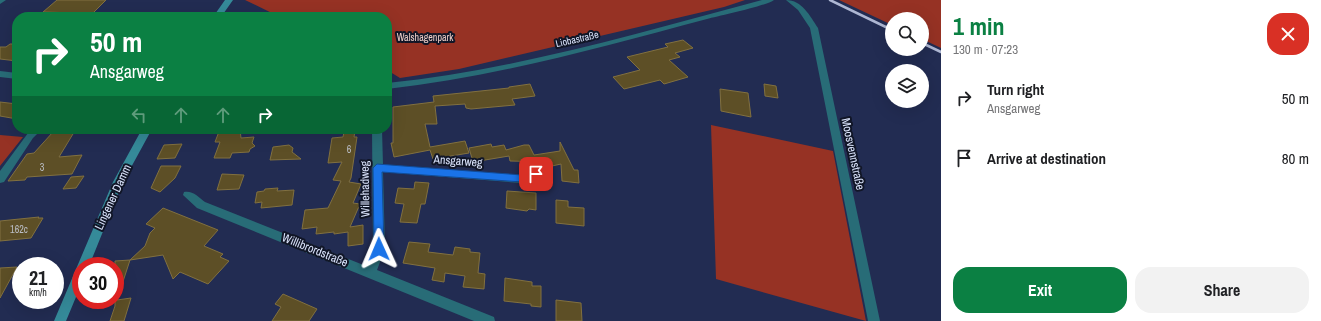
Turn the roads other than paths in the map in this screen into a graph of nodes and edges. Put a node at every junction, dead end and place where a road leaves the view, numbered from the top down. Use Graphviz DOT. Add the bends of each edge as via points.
graph roads {
  1 [pos="228,0"];
  2 [pos="770,0"];
  3 [pos="790,0"];
  4 [pos="220,12"];
  5 [pos="1,74"];
  6 [pos="12,75"];
  7 [pos="392,86"];
  8 [pos="32,134"];
  9 [pos="144,134"];
  10 [pos="377,134"];
  11 [pos="377,168"];
  12 [pos="536,174"];
  13 [pos="0,178"];
  14 [pos="188,195"];
  15 [pos="87,257"];
  16 [pos="370,272"];
  17 [pos="72,292"];
  18 [pos="486,320"];
  19 [pos="60,321"];
  20 [pos="874,321"];
  1 -- 4 [label="main road"];
  2 -- 7 [label="street, Liobastraße" via="510,66"];
  3 -- 20 [label="street, Moosvennstraße" via="801,9 814,28"];
  5 -- 6 [label="street"];
  8 -- 13 [label="street"];
  9 -- 15 [label="main road, Lingener Damm" via="118,182"];
  10 -- 11 [label="street, Willehadweg"];
  11 -- 12 [label="street, Ansgarweg" via="522,179"];
  11 -- 16 [label="street, Willehadweg" via="379,249"];
  14 -- 16 [label="street, Willibrordstraße" via="201,205"];
  16 -- 18 [label="street, Willibrordstraße"];
  17 -- 19 [label="main road"];
}
